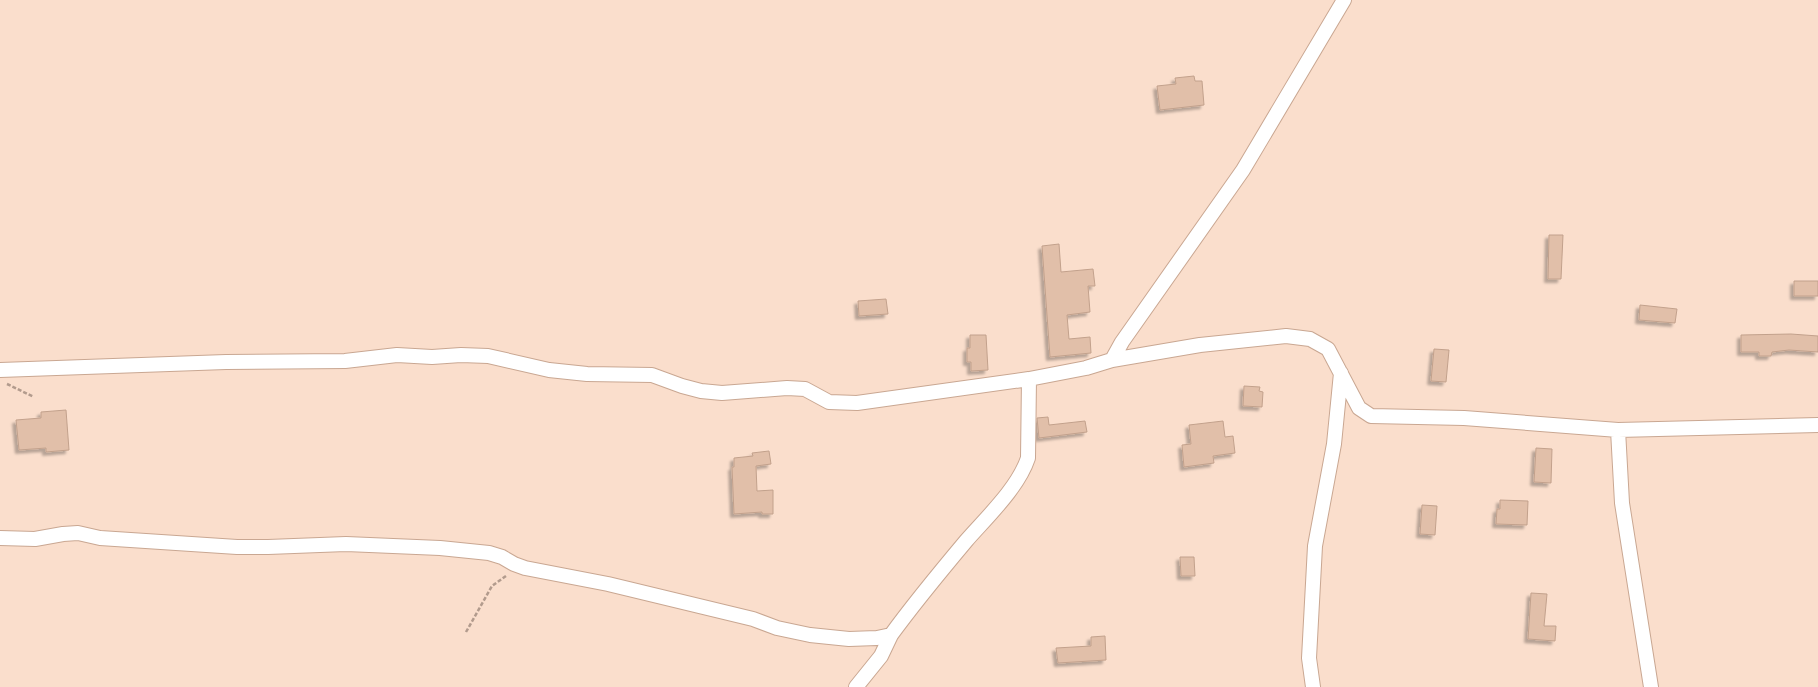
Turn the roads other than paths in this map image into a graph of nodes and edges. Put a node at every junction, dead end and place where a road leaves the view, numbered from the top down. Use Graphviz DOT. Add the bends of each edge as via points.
graph roads {
  1 [pos="1344,0"];
  2 [pos="1112,360"];
  3 [pos="0,370"];
  4 [pos="1341,372"];
  5 [pos="1029,379"];
  6 [pos="1818,425"];
  7 [pos="1618,430"];
  8 [pos="0,538"];
  9 [pos="891,634"];
  10 [pos="856,687"];
  11 [pos="1313,687"];
  12 [pos="1651,687"];
  1 -- 2 [label="street" via="1243,170"];
  2 -- 4 [label="street" via="1200,345 1286,336 1310,339 1328,349"];
  2 -- 5 [label="street"];
  3 -- 5 [label="street" via="226,362 345,361 397,355 488,356 549,370 587,374 652,375 701,391 722,393 805,389 830,402 857,403"];
  4 -- 7 [label="street" via="1359,408 1371,416 1464,418"];
  4 -- 11 [label="street" via="1334,444 1315,546 1309,658"];
  5 -- 9 [label="street" via="1028,458 1024,470"];
  6 -- 7 [label="street"];
  7 -- 12 [label="street" via="1622,503"];
  8 -- 9 [label="street" via="35,539 78,533 100,538 237,547 346,544 489,553 502,556 519,566 608,584 810,635 849,640"];
  9 -- 10 [label="street" via="881,656"];
}
